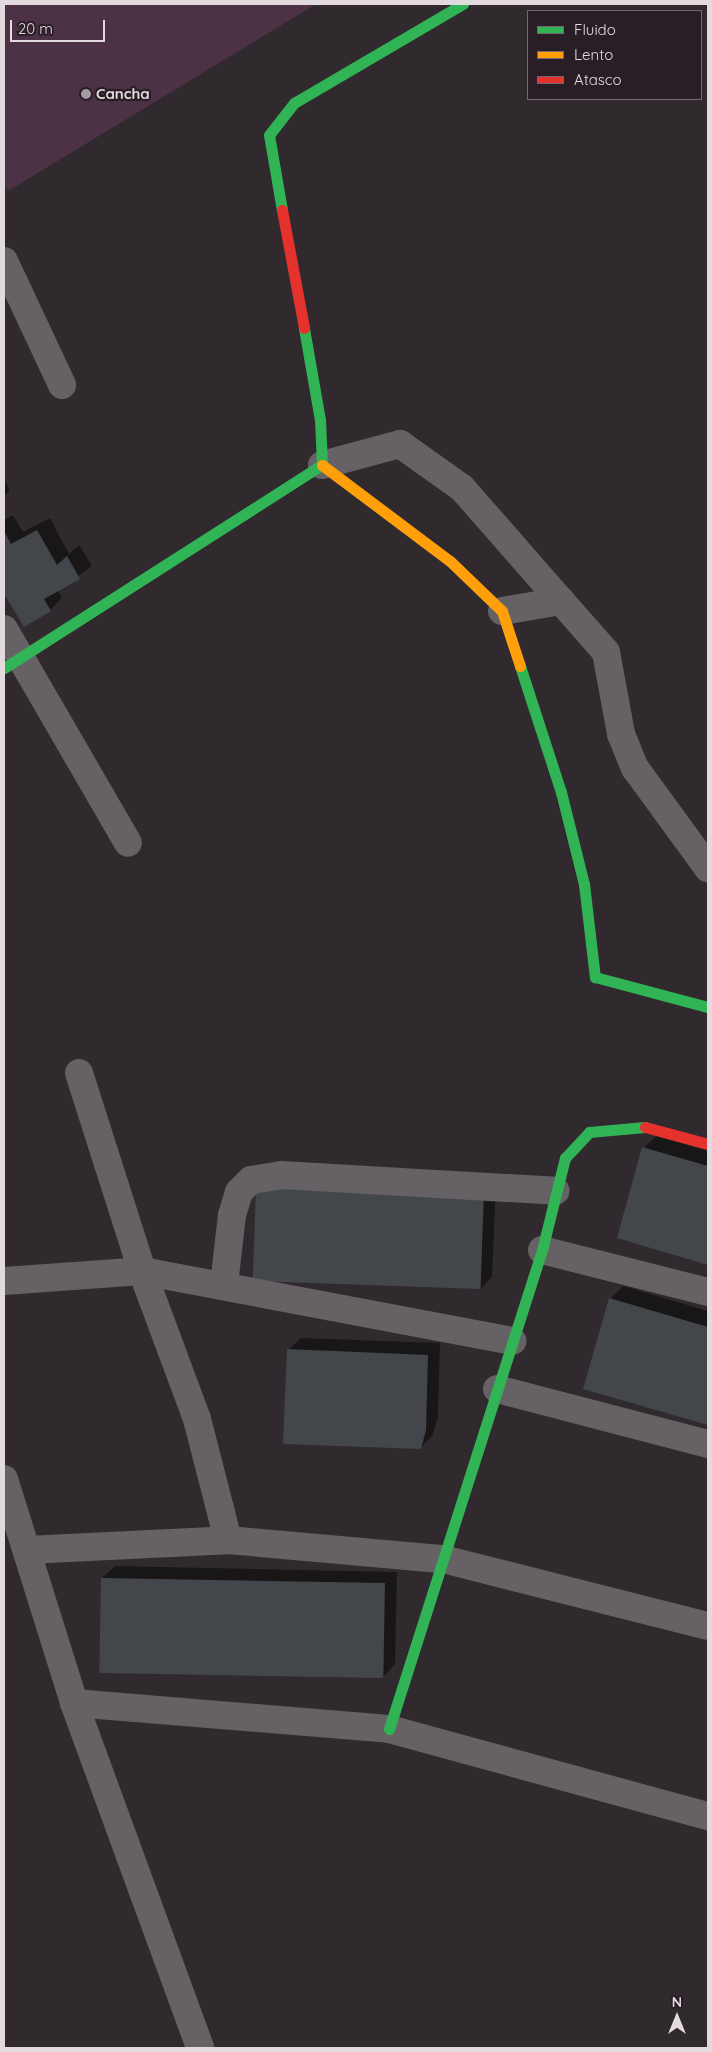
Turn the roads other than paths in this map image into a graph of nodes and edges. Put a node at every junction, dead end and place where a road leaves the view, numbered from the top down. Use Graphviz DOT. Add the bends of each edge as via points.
graph roads {
  1 [pos="463,4"];
  2 [pos="4,261"];
  3 [pos="62,385"];
  4 [pos="322,465"];
  5 [pos="561,601"];
  6 [pos="502,611"];
  7 [pos="4,630"];
  8 [pos="12,663"];
  9 [pos="128,843"];
  10 [pos="708,868"];
  11 [pos="708,1006"];
  12 [pos="79,1073"];
  13 [pos="708,1144"];
  14 [pos="556,1191"];
  15 [pos="542,1250"];
  16 [pos="142,1271"];
  17 [pos="4,1281"];
  18 [pos="224,1285"];
  19 [pos="708,1292"];
  20 [pos="512,1341"];
  21 [pos="497,1389"];
  22 [pos="708,1444"];
  23 [pos="4,1479"];
  24 [pos="228,1540"];
  25 [pos="27,1550"];
  26 [pos="442,1560"];
  27 [pos="708,1626"];
  28 [pos="74,1703"];
  29 [pos="389,1729"];
  30 [pos="708,1816"];
  31 [pos="200,2048"];
  1 -- 4 [label="street" via="294,103 269,135 320,420"];
  2 -- 3 [label="street"];
  4 -- 5 [label="street" via="400,444 462,488"];
  4 -- 6 [label="street" via="450,561"];
  4 -- 8 [label="street"];
  5 -- 6 [label="street"];
  5 -- 10 [label="street" via="606,652 620,734 635,768"];
  6 -- 11 [label="street" via="565,810 584,884 596,977"];
  7 -- 8 [label="street"];
  8 -- 9 [label="street"];
  12 -- 16 [label="street"];
  13 -- 14 [label="street" via="641,1126 589,1132 565,1158"];
  14 -- 15 [label="street"];
  14 -- 18 [label="street" via="281,1175 251,1180 239,1192 232,1215"];
  15 -- 19 [label="street"];
  15 -- 20 [label="street"];
  16 -- 17 [label="street"];
  16 -- 18 [label="street"];
  16 -- 24 [label="street" via="189,1394"];
  18 -- 20 [label="street"];
  20 -- 21 [label="street"];
  21 -- 22 [label="street"];
  21 -- 26 [label="street"];
  23 -- 25 [label="street"];
  24 -- 25 [label="street"];
  24 -- 26 [label="street"];
  25 -- 28 [label="street"];
  26 -- 27 [label="street"];
  26 -- 29 [label="street"];
  28 -- 29 [label="street"];
  28 -- 31 [label="street"];
  29 -- 30 [label="street"];
}
